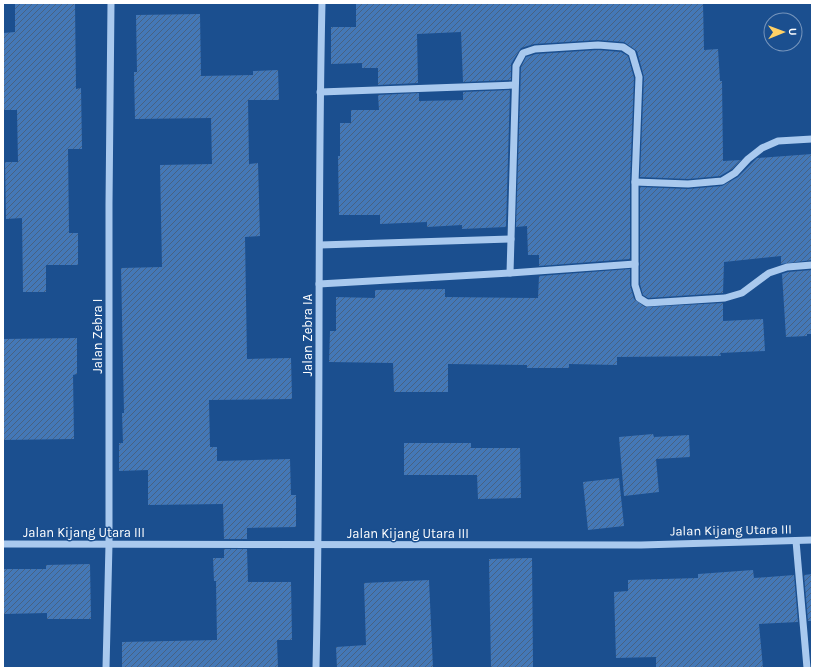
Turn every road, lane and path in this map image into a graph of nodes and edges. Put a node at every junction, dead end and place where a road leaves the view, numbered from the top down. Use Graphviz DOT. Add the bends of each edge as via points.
graph roads {
  1 [pos="111,3"];
  2 [pos="322,3"];
  3 [pos="514,85"];
  4 [pos="320,92"];
  5 [pos="812,139"];
  6 [pos="635,182"];
  7 [pos="511,239"];
  8 [pos="320,245"];
  9 [pos="635,264"];
  10 [pos="812,265"];
  11 [pos="510,273"];
  12 [pos="319,284"];
  13 [pos="812,540"];
  14 [pos="796,541"];
  15 [pos="3,544"];
  16 [pos="109,544"];
  17 [pos="319,545"];
  18 [pos="106,668"];
  19 [pos="316,668"];
  20 [pos="807,668"];
  1 -- 16 [label="street, Jalan Zebra I"];
  2 -- 4 [label="street, Jalan Zebra IA"];
  3 -- 4 [label="street"];
  3 -- 6 [label="street" via="516,66 523,53 535,49 598,45 623,48 632,53 638,77"];
  3 -- 7 [label="street"];
  4 -- 8 [label="street, Jalan Zebra IA"];
  5 -- 6 [label="street" via="778,141 762,148 748,158 736,173 722,181 688,184"];
  6 -- 9 [label="street"];
  7 -- 8 [label="street"];
  7 -- 11 [label="street"];
  8 -- 12 [label="street, Jalan Zebra IA"];
  9 -- 10 [label="street" via="635,285 639,298 646,303 725,298 742,293 768,273 788,267"];
  9 -- 11 [label="street"];
  11 -- 12 [label="street"];
  12 -- 17 [label="street, Jalan Zebra IA"];
  13 -- 14 [label="street, Jalan Kijang Utara III"];
  14 -- 17 [label="street, Jalan Kijang Utara III" via="633,545"];
  14 -- 20 [label="street"];
  15 -- 16 [label="street, Jalan Kijang Utara III"];
  16 -- 17 [label="street, Jalan Kijang Utara III"];
  16 -- 18 [label="street, Jalan Zebra I"];
  17 -- 19 [label="street, Jalan Zebra IA"];
}
